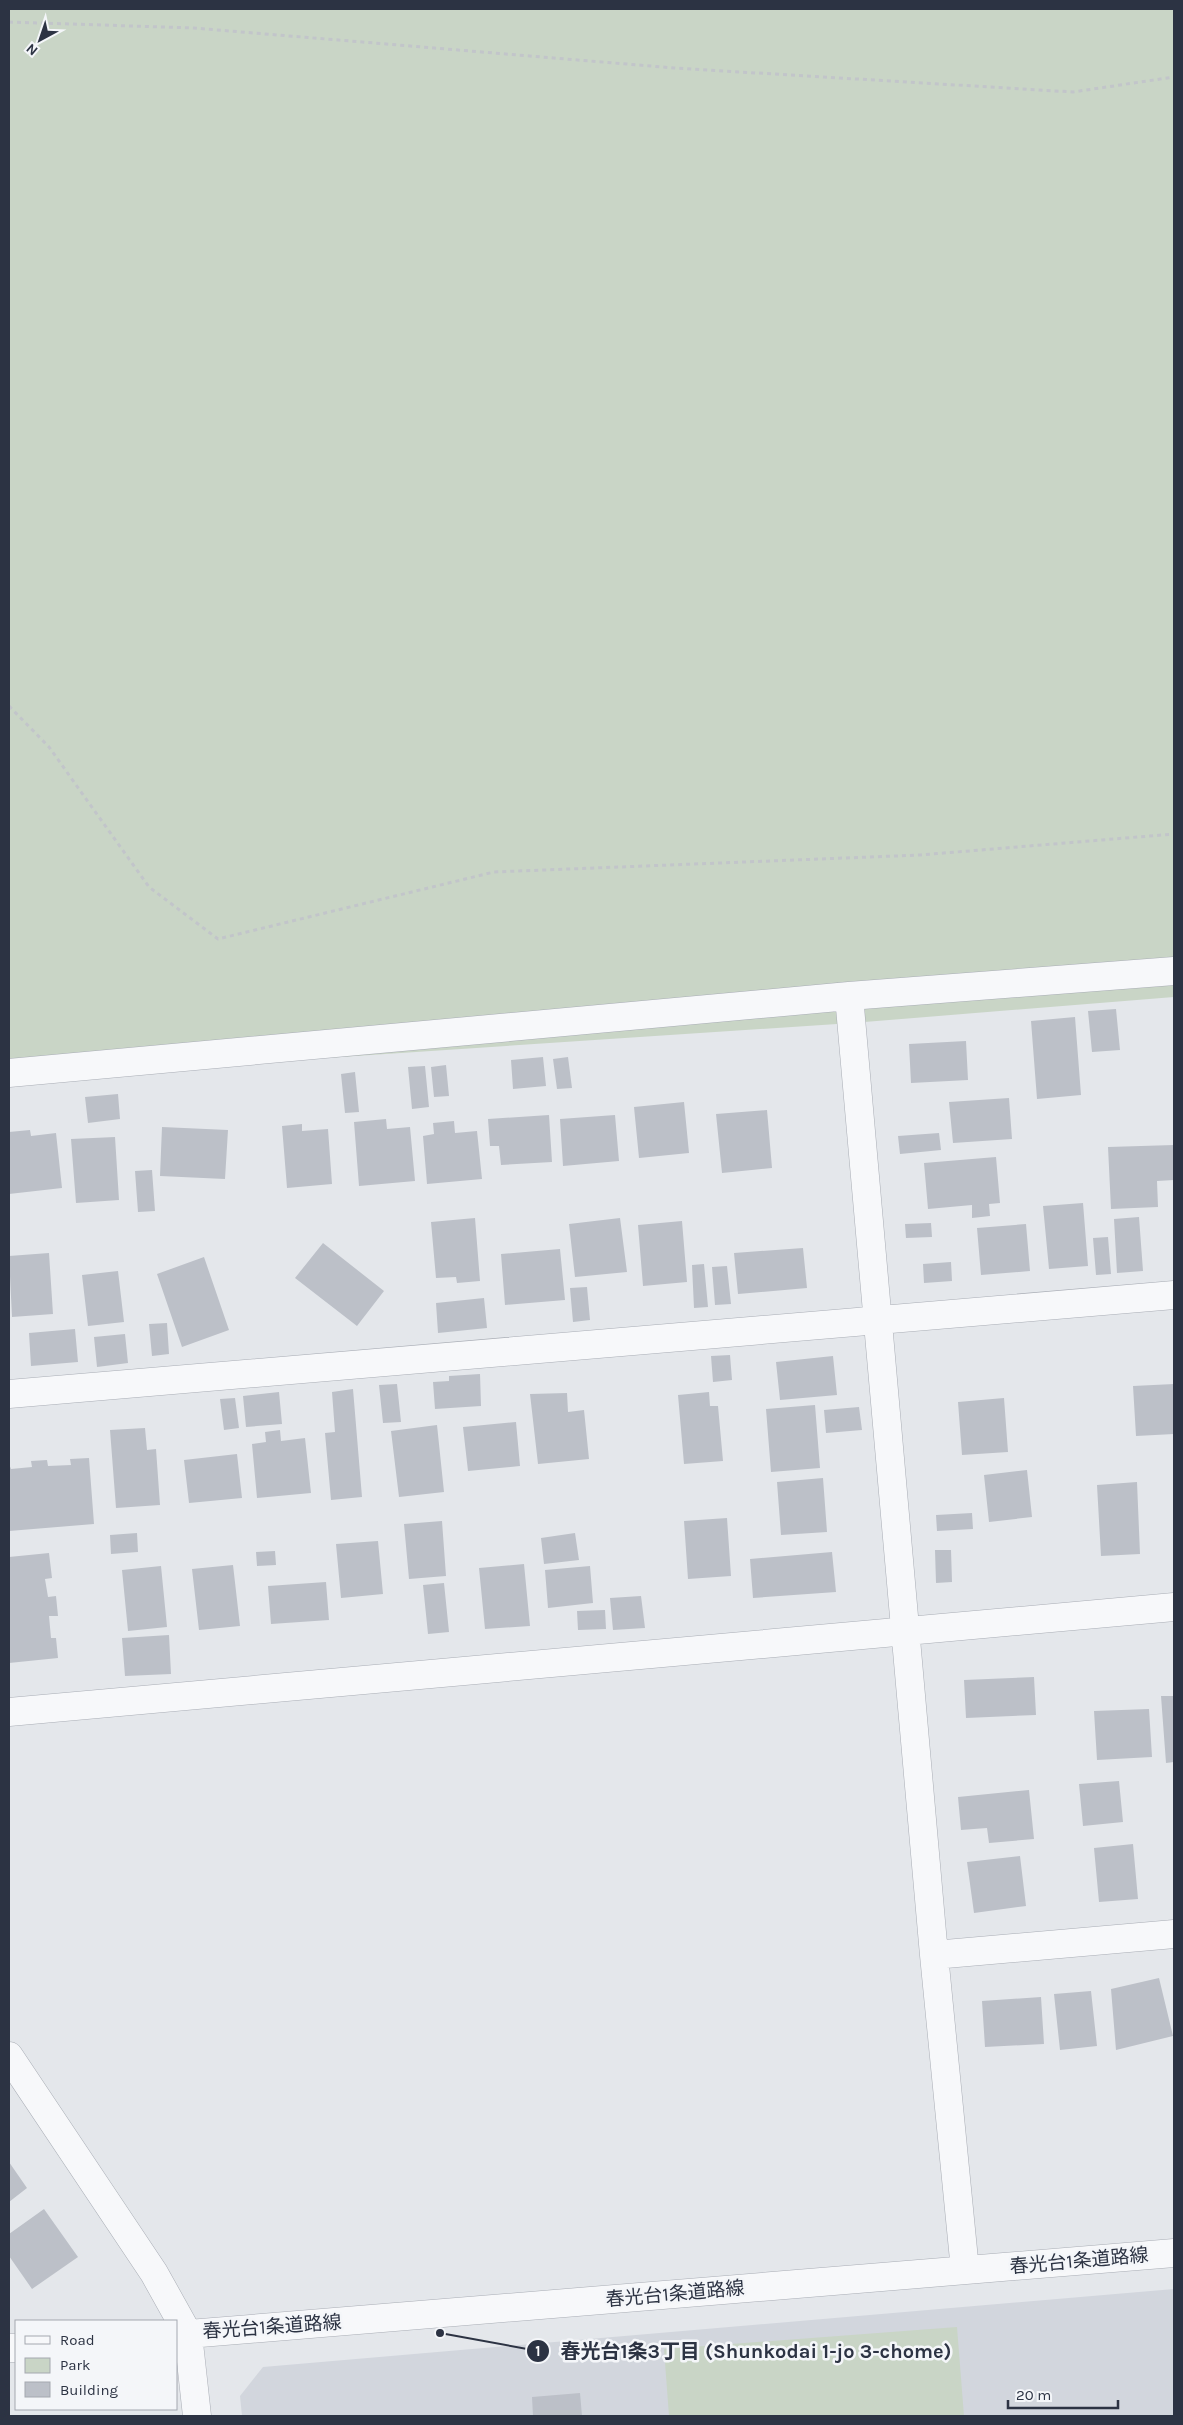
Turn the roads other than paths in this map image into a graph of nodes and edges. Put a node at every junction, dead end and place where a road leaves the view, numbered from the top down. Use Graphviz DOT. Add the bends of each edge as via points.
graph roads {
  1 [pos="1174,971"];
  2 [pos="849,996"];
  3 [pos="9,1073"];
  4 [pos="1174,1294"];
  5 [pos="879,1321"];
  6 [pos="9,1394"];
  7 [pos="1174,1607"];
  8 [pos="906,1630"];
  9 [pos="9,1712"];
  10 [pos="1174,1934"];
  11 [pos="934,1955"];
  12 [pos="9,2056"];
  13 [pos="1174,2253"];
  14 [pos="964,2270"];
  15 [pos="176,2320"];
  16 [pos="182,2334"];
  17 [pos="197,2416"];
  1 -- 2 [label="street"];
  2 -- 3 [label="street"];
  2 -- 5 [label="street"];
  4 -- 5 [label="street"];
  5 -- 6 [label="street"];
  5 -- 8 [label="street"];
  7 -- 8 [label="street"];
  8 -- 9 [label="street"];
  8 -- 11 [label="street"];
  10 -- 11 [label="street"];
  11 -- 14 [label="street"];
  12 -- 15 [label="street" via="154,2273"];
  13 -- 14 [label="street, 春光台1条道路線"];
  14 -- 16 [label="street, 春光台1条道路線"];
  16 -- 17 [label="street"];
}
